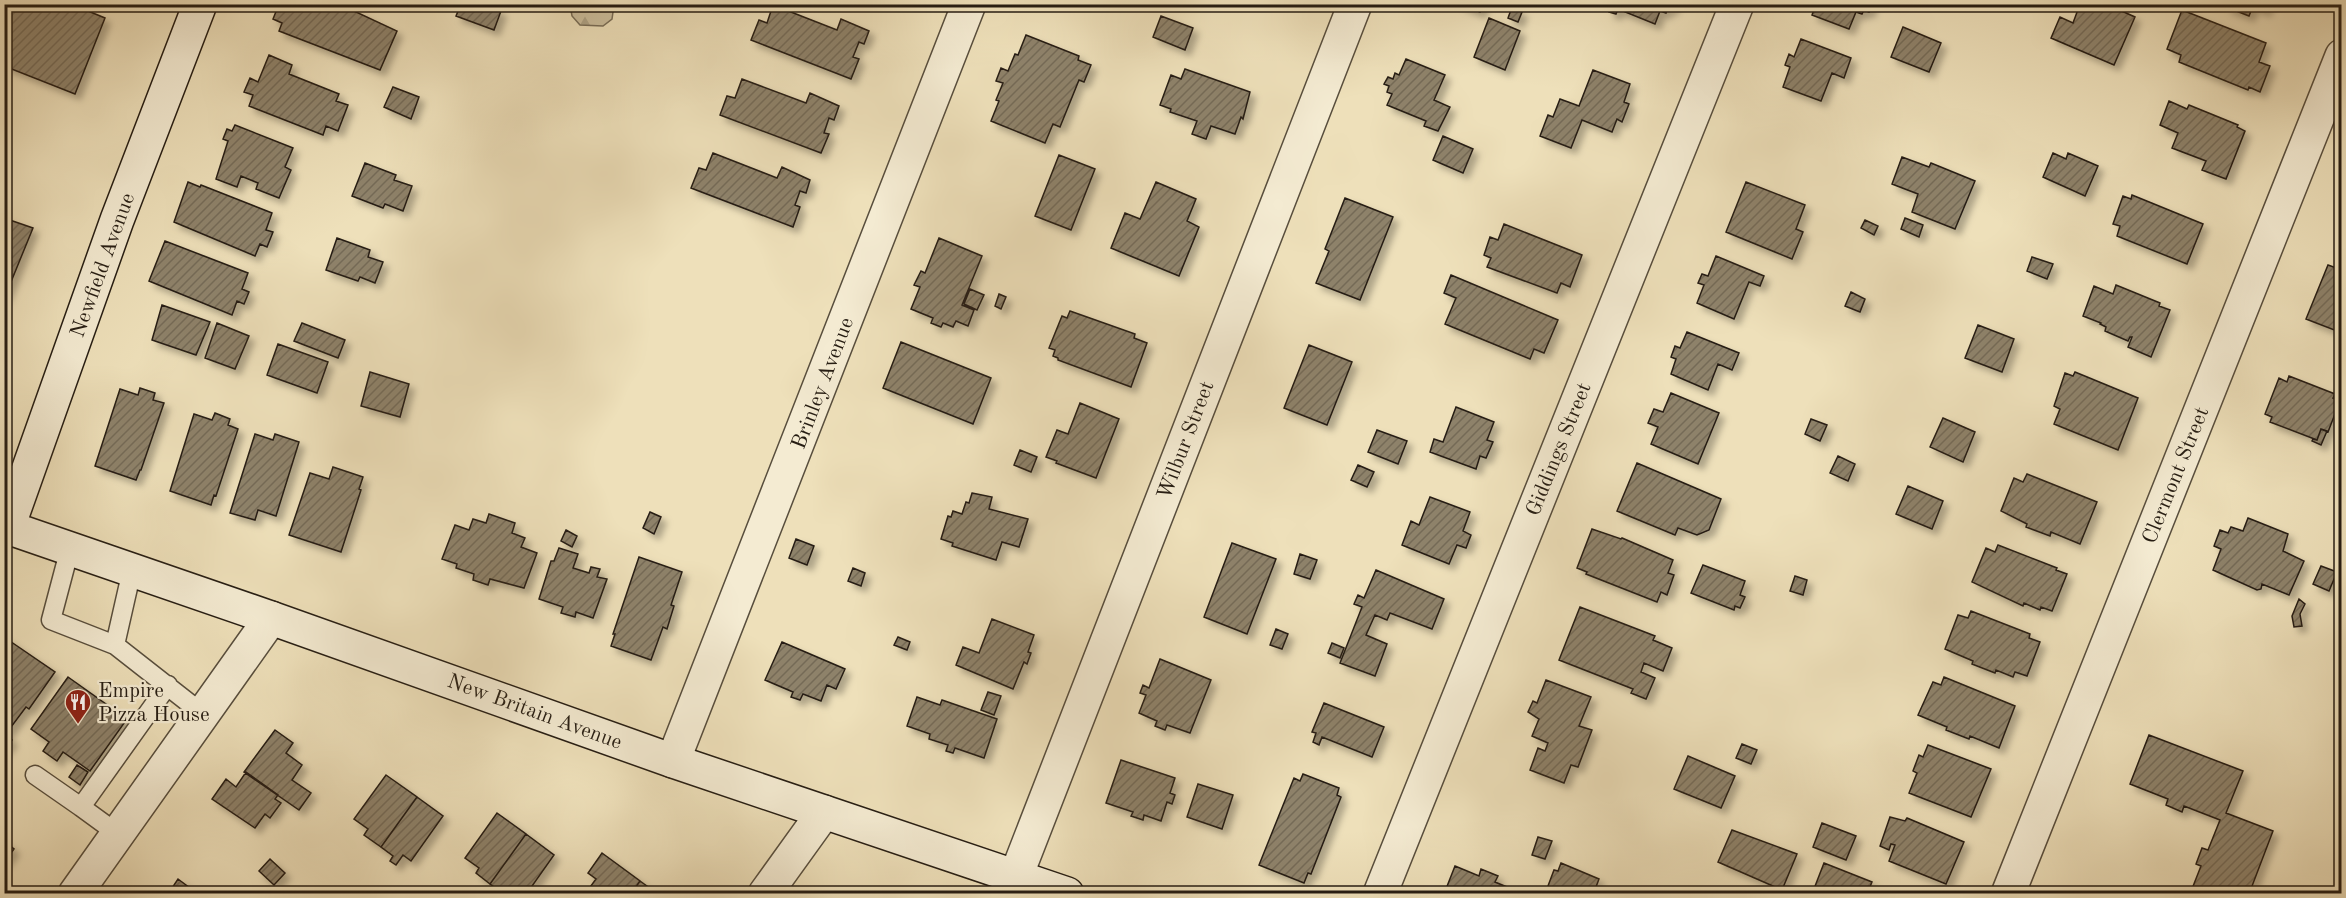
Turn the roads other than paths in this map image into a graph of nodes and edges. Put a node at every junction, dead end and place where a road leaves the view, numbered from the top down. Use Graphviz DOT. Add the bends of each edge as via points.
graph roads {
  1 [pos="200,4"];
  2 [pos="969,4"];
  3 [pos="1355,4"];
  4 [pos="1737,4"];
  5 [pos="2342,56"];
  6 [pos="6,526"];
  7 [pos="70,549"];
  8 [pos="132,570"];
  9 [pos="272,618"];
  10 [pos="116,645"];
  11 [pos="168,685"];
  12 [pos="203,714"];
  13 [pos="674,761"];
  14 [pos="35,775"];
  15 [pos="81,807"];
  16 [pos="824,812"];
  17 [pos="118,834"];
  18 [pos="1016,876"];
  19 [pos="75,894"];
  20 [pos="765,894"];
  21 [pos="1067,894"];
  22 [pos="1380,894"];
  23 [pos="2008,894"];
  1 -- 6 [label="street, Newfield Avenue"];
  2 -- 13 [label="street, Brinley Avenue"];
  3 -- 18 [label="street, Wilbur Street"];
  4 -- 22 [label="street, Giddings Street"];
  5 -- 23 [label="street, Clermont Street"];
  6 -- 7 [label="street, New Britain Avenue"];
  7 -- 8 [label="street, New Britain Avenue"];
  7 -- 10 [label="lane" via="51,620"];
  8 -- 9 [label="street, New Britain Avenue"];
  8 -- 10 [label="lane"];
  9 -- 12 [label="street"];
  9 -- 13 [label="street, New Britain Avenue"];
  10 -- 11 [label="lane"];
  11 -- 12 [label="lane"];
  11 -- 15 [label="lane"];
  12 -- 17 [label="street"];
  13 -- 16 [label="street, New Britain Avenue"];
  14 -- 15 [label="lane"];
  15 -- 17 [label="lane"];
  16 -- 18 [label="street, New Britain Avenue"];
  16 -- 20 [label="street"];
  17 -- 19 [label="street"];
  18 -- 21 [label="street, New Britain Avenue"];
}
